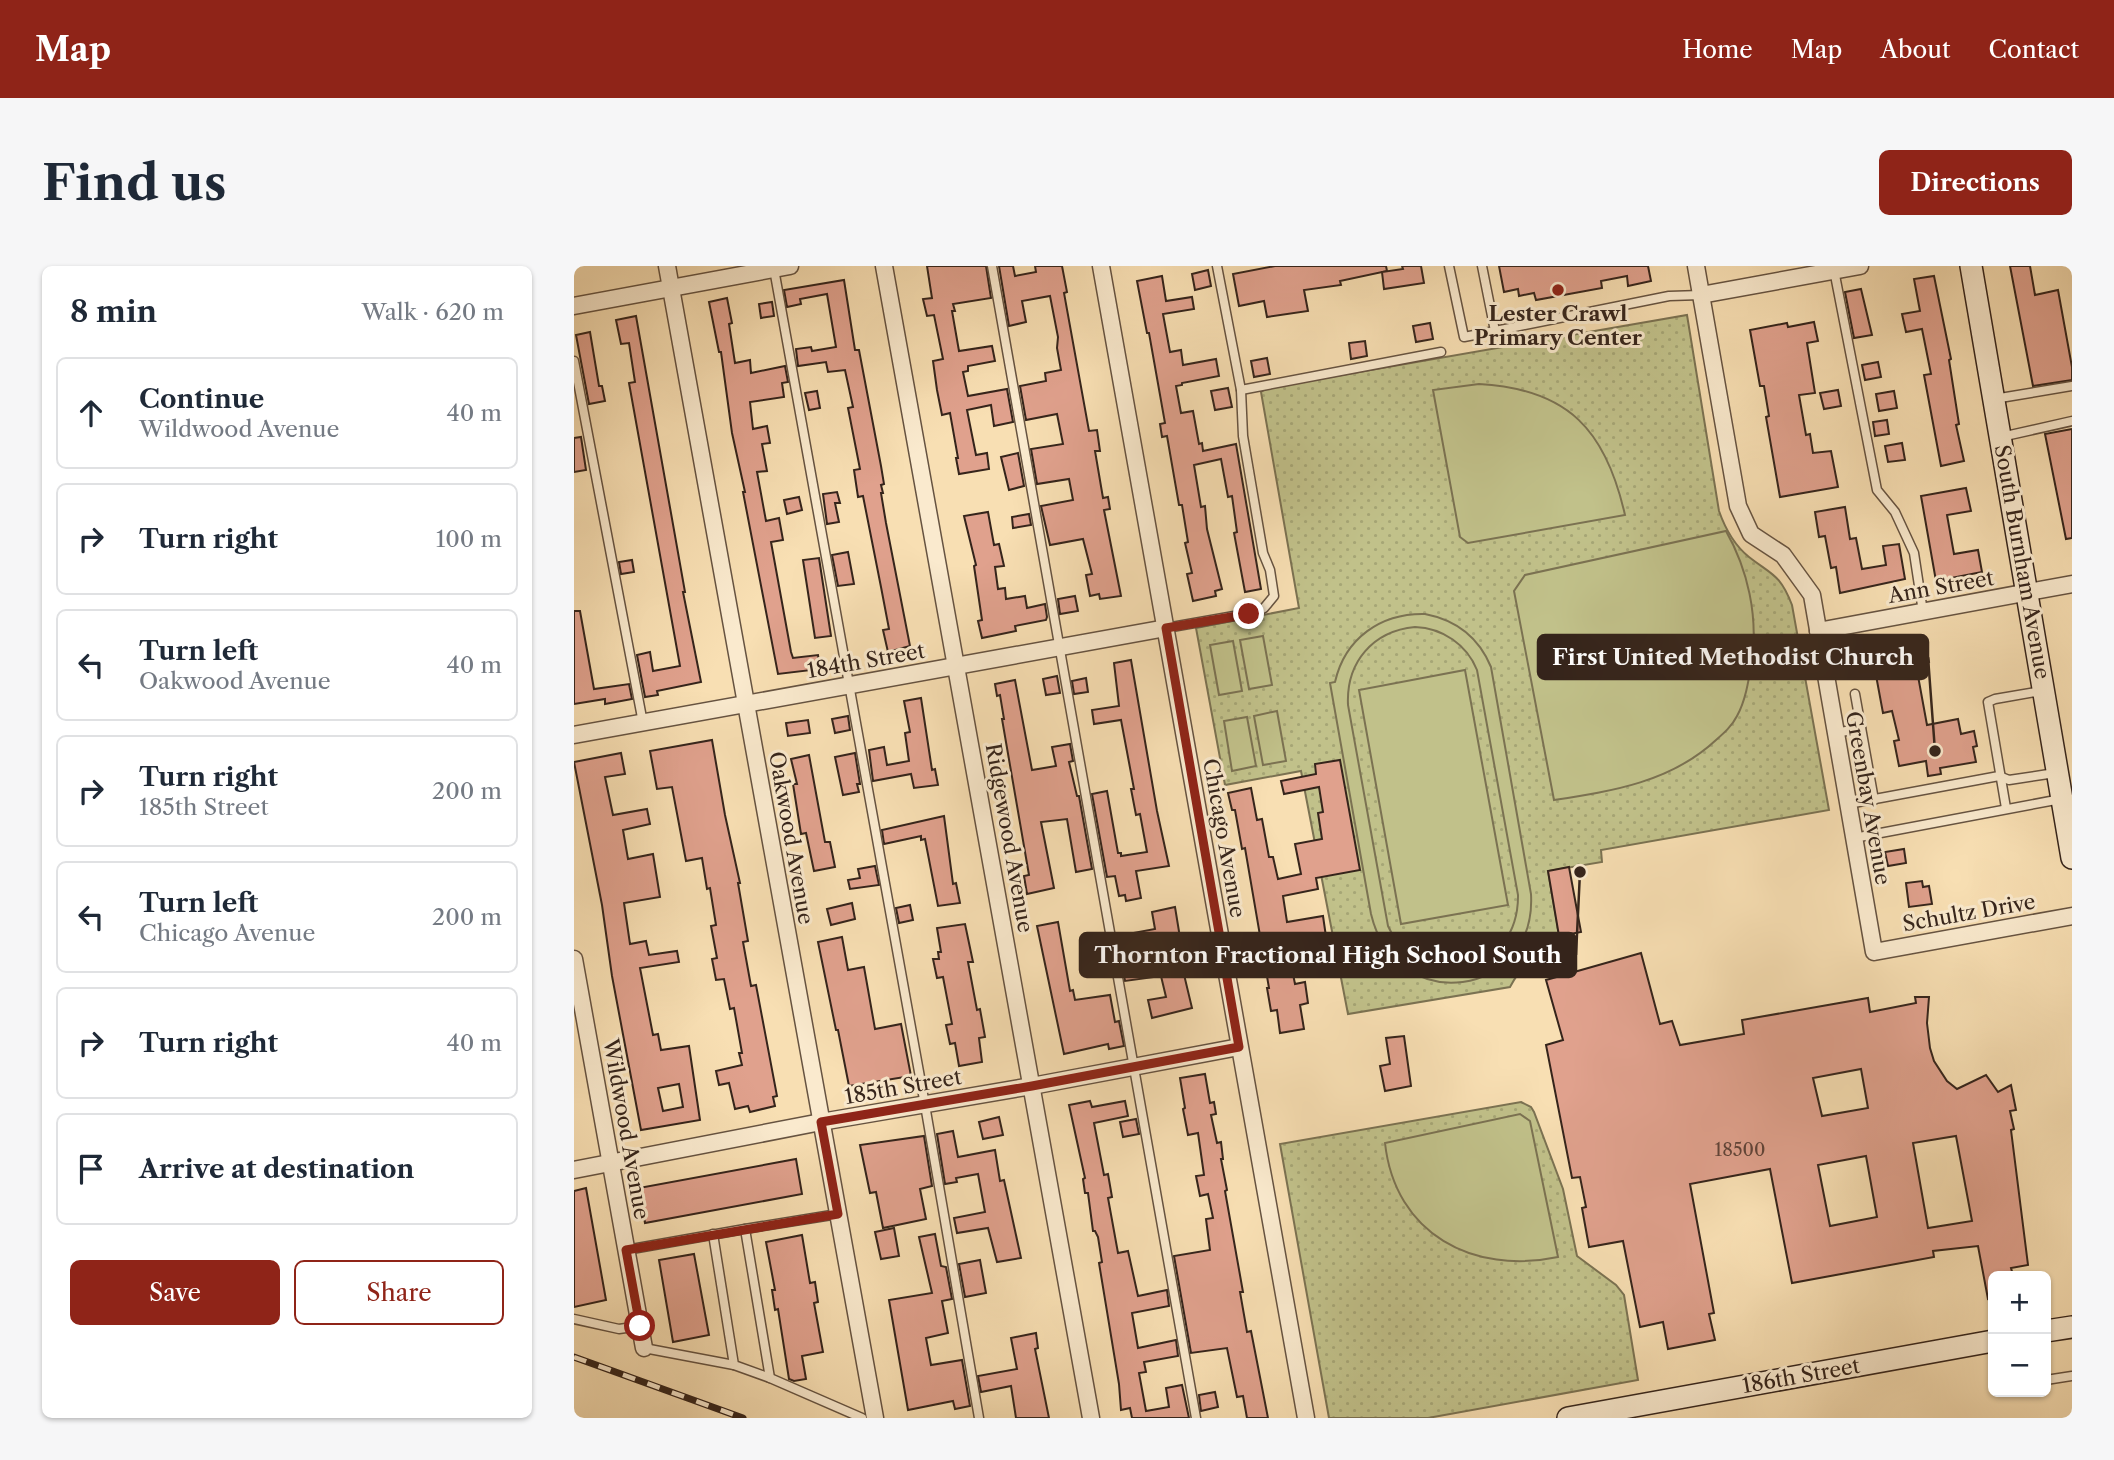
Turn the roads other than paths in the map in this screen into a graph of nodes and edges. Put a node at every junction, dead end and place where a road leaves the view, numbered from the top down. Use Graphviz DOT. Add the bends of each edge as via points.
graph roads {
  1 [pos="667,266"];
  2 [pos="884,266"];
  3 [pos="992,266"];
  4 [pos="1101,266"];
  5 [pos="1217,266"];
  6 [pos="1449,266"];
  7 [pos="1482,266"];
  8 [pos="1696,266"];
  9 [pos="1860,266"];
  10 [pos="1971,266"];
  11 [pos="779,267"];
  12 [pos="1834,268"];
  13 [pos="671,288"];
  14 [pos="1701,295"];
  15 [pos="574,306"];
  16 [pos="1495,331"];
  17 [pos="1441,352"];
  18 [pos="574,361"];
  19 [pos="2072,386"];
  20 [pos="1241,390"];
  21 [pos="1994,399"];
  22 [pos="2072,421"];
  23 [pos="2001,437"];
  24 [pos="2072,584"];
  25 [pos="2028,593"];
  26 [pos="1923,612"];
  27 [pos="1166,628"];
  28 [pos="1818,631"];
  29 [pos="1061,647"];
  30 [pos="956,666"];
  31 [pos="848,686"];
  32 [pos="2045,690"];
  33 [pos="1855,694"];
  34 [pos="746,704"];
  35 [pos="643,723"];
  36 [pos="1861,728"];
  37 [pos="1836,733"];
  38 [pos="574,736"];
  39 [pos="2058,773"];
  40 [pos="1999,776"];
  41 [pos="2062,798"];
  42 [pos="1874,800"];
  43 [pos="1848,804"];
  44 [pos="2006,808"];
  45 [pos="1854,838"];
  46 [pos="2072,858"];
  47 [pos="2072,916"];
  48 [pos="1874,952"];
  49 [pos="574,959"];
  50 [pos="1239,1047"];
  51 [pos="1135,1066"];
  52 [pos="1032,1086"];
  53 [pos="925,1105"];
  54 [pos="821,1122"];
  55 [pos="611,1163"];
  56 [pos="574,1170"];
  57 [pos="838,1214"];
  58 [pos="745,1229"];
  59 [pos="712,1234"];
  60 [pos="626,1250"];
  61 [pos="574,1319"];
  62 [pos="640,1326"];
  63 [pos="2072,1326"];
  64 [pos="2051,1330"];
  65 [pos="1988,1342"];
  66 [pos="644,1348"];
  67 [pos="734,1365"];
  68 [pos="2072,1376"];
  69 [pos="769,1378"];
  70 [pos="2051,1379"];
  71 [pos="862,1418"];
  72 [pos="874,1418"];
  73 [pos="979,1418"];
  74 [pos="1091,1418"];
  75 [pos="1196,1418"];
  76 [pos="1306,1418"];
  77 [pos="1568,1418"];
  1 -- 13 [label="street, Oakwood Avenue"];
  2 -- 30 [label="street, Ridgewood Avenue"];
  3 -- 29 [label="lane"];
  4 -- 27 [label="street, Chicago Avenue"];
  5 -- 20 [label="lane"];
  6 -- 16 [label="lane" via="1464,337"];
  7 -- 16 [label="lane"];
  8 -- 14 [label="street, Greenbay Avenue"];
  9 -- 12 [label="street"];
  10 -- 21 [label="main road, South Burnham Avenue"];
  11 -- 13 [label="street"];
  11 -- 31 [label="lane"];
  12 -- 14 [label="street"];
  12 -- 26 [label="lane" via="1877,490 1895,512 1914,553"];
  13 -- 15 [label="street"];
  13 -- 34 [label="street, Oakwood Avenue"];
  14 -- 16 [label="lane" via="1669,296"];
  14 -- 28 [label="street, Greenbay Avenue" via="1738,506 1751,534 1783,555 1812,595"];
  17 -- 20 [label="lane"];
  18 -- 35 [label="lane"];
  19 -- 21 [label="lane"];
  20 -- 27 [label="lane" via="1243,436 1273,596 1257,612"];
  21 -- 23 [label="main road, South Burnham Avenue"];
  22 -- 23 [label="lane"];
  23 -- 25 [label="main road, South Burnham Avenue"];
  24 -- 25 [label="street, Ann Street"];
  25 -- 26 [label="street, Ann Street"];
  25 -- 32 [label="main road, South Burnham Avenue"];
  26 -- 28 [label="street, Ann Street"];
  27 -- 29 [label="street, 184th Street"];
  27 -- 50 [label="street, Chicago Avenue"];
  28 -- 37 [label="street, Greenbay Avenue"];
  29 -- 30 [label="street, 184th Street"];
  29 -- 51 [label="lane"];
  30 -- 31 [label="street, 184th Street"];
  30 -- 52 [label="street, Ridgewood Avenue"];
  31 -- 34 [label="street, 184th Street"];
  31 -- 53 [label="lane"];
  32 -- 39 [label="main road, South Burnham Avenue"];
  32 -- 40 [label="lane" via="1988,702"];
  33 -- 36 [label="lane"];
  34 -- 35 [label="street, 184th Street"];
  34 -- 54 [label="street, Oakwood Avenue"];
  35 -- 38 [label="street, 184th Street"];
  36 -- 37 [label="lane"];
  36 -- 42 [label="lane"];
  37 -- 43 [label="street, Greenbay Avenue"];
  39 -- 40 [label="lane" via="2018,780"];
  39 -- 41 [label="main road, South Burnham Avenue"];
  40 -- 42 [label="lane"];
  40 -- 44 [label="lane"];
  41 -- 44 [label="lane"];
  41 -- 46 [label="main road, South Burnham Avenue"];
  42 -- 43 [label="lane"];
  43 -- 45 [label="street, Greenbay Avenue"];
  44 -- 45 [label="lane"];
  45 -- 48 [label="street, Greenbay Avenue"];
  47 -- 48 [label="street, Schultz Drive"];
  49 -- 55 [label="street, Wildwood Avenue"];
  50 -- 51 [label="street, 185th Street"];
  50 -- 76 [label="street, Chicago Avenue"];
  51 -- 52 [label="street, 185th Street"];
  51 -- 75 [label="lane"];
  52 -- 53 [label="street, 185th Street"];
  52 -- 74 [label="street, Ridgewood Avenue"];
  53 -- 54 [label="street, 185th Street"];
  53 -- 73 [label="lane"];
  54 -- 55 [label="street, 185th Street"];
  54 -- 57 [label="street, Oakwood Avenue"];
  55 -- 56 [label="street, 185th Street"];
  55 -- 60 [label="street, Wildwood Avenue"];
  57 -- 58 [label="lane"];
  57 -- 72 [label="street, Oakwood Avenue"];
  58 -- 59 [label="lane"];
  58 -- 69 [label="lane"];
  59 -- 60 [label="lane"];
  59 -- 67 [label="lane"];
  60 -- 62 [label="street, Wildwood Avenue"];
  61 -- 62 [label="lane" via="618,1329"];
  62 -- 66 [label="street, Wildwood Avenue"];
  63 -- 64 [label="main road"];
  65 -- 77 [label="main road, 186th Street"];
  66 -- 67 [label="lane"];
  67 -- 69 [label="lane"];
  68 -- 70 [label="lane"];
  69 -- 71 [label="lane"];
}
